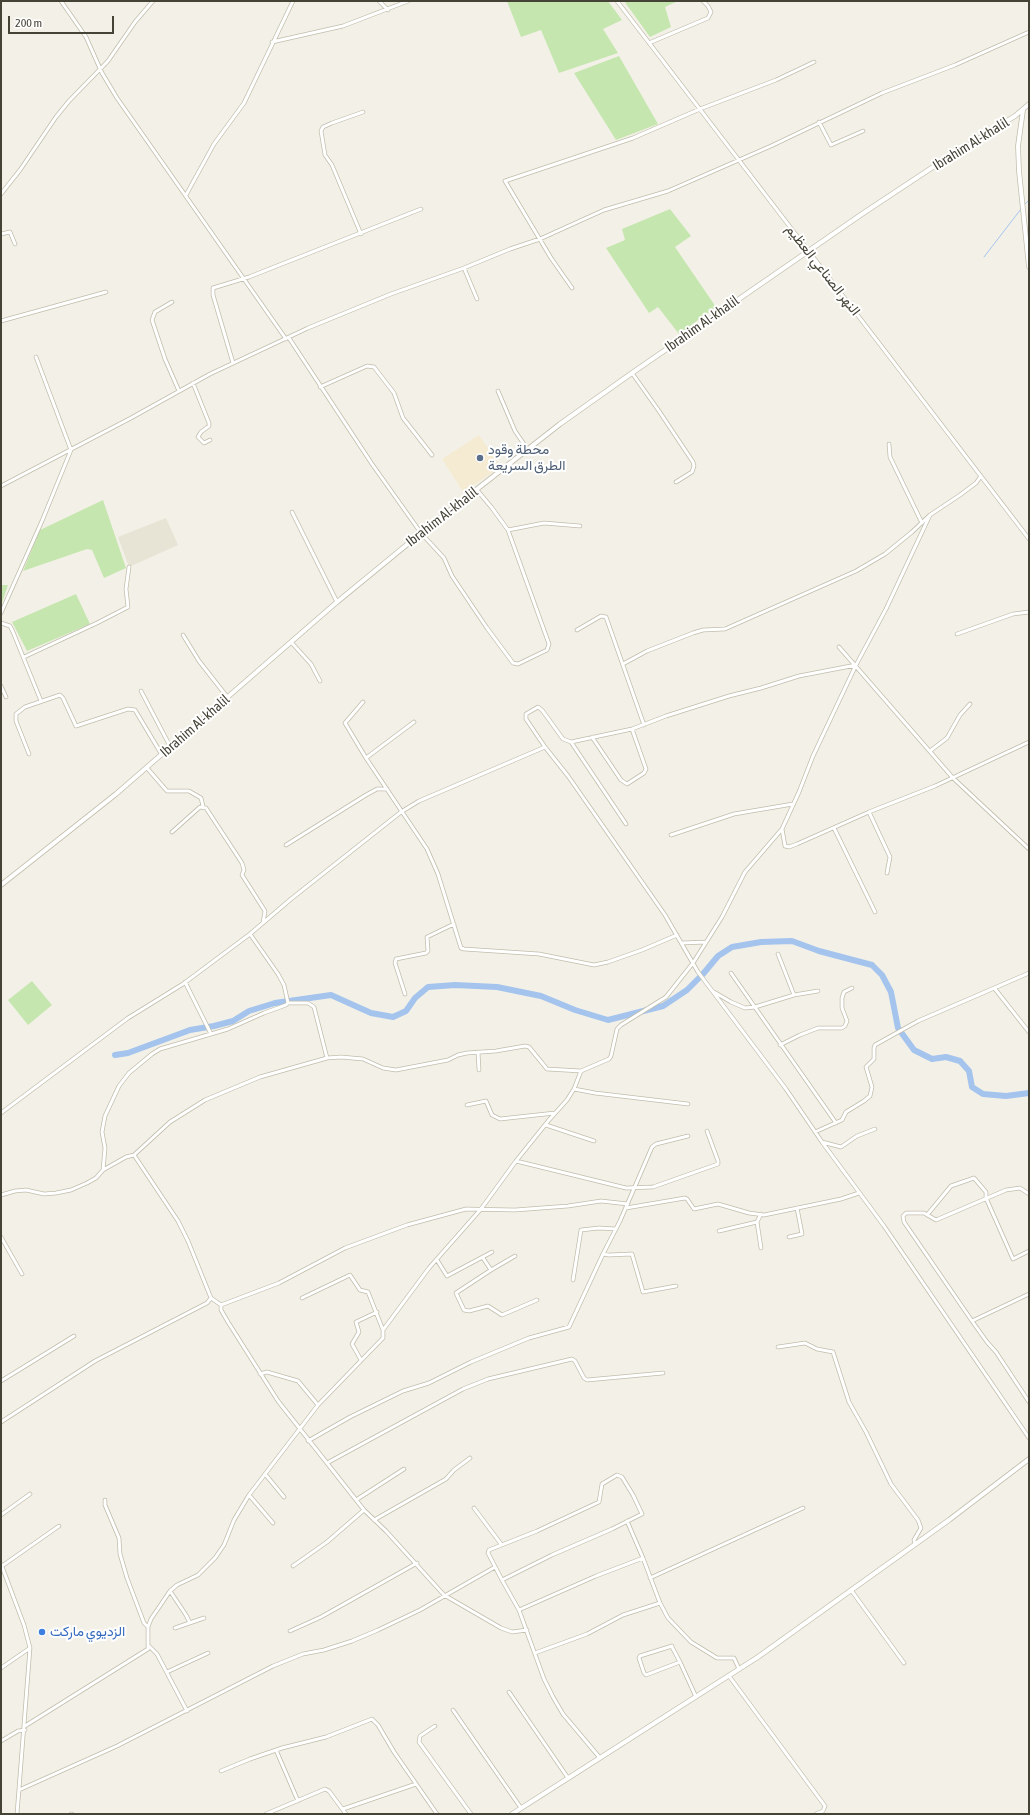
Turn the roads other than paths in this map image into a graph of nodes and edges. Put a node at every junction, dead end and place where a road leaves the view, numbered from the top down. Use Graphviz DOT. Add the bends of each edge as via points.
graph roads {
  1 [pos="61,1"];
  2 [pos="153,1"];
  3 [pos="293,1"];
  4 [pos="379,1"];
  5 [pos="408,1"];
  6 [pos="617,1"];
  7 [pos="703,1"];
  8 [pos="388,10"];
  9 [pos="1029,32"];
  10 [pos="272,42"];
  11 [pos="649,43"];
  12 [pos="814,62"];
  13 [pos="100,69"];
  14 [pos="1029,104"];
  15 [pos="700,109"];
  16 [pos="1023,110"];
  17 [pos="363,112"];
  18 [pos="819,122"];
  19 [pos="863,130"];
  20 [pos="738,160"];
  21 [pos="1,194"];
  22 [pos="186,195"];
  23 [pos="421,209"];
  24 [pos="1,234"];
  25 [pos="361,234"];
  26 [pos="540,239"];
  27 [pos="15,244"];
  28 [pos="808,251"];
  29 [pos="1029,267"];
  30 [pos="464,268"];
  31 [pos="244,278"];
  32 [pos="572,288"];
  33 [pos="106,292"];
  34 [pos="477,299"];
  35 [pos="172,302"];
  36 [pos="1,321"];
  37 [pos="287,338"];
  38 [pos="36,357"];
  39 [pos="233,363"];
  40 [pos="632,373"];
  41 [pos="193,383"];
  42 [pos="320,387"];
  43 [pos="498,390"];
  44 [pos="179,391"];
  45 [pos="210,440"];
  46 [pos="890,444"];
  47 [pos="71,450"];
  48 [pos="528,450"];
  49 [pos="432,455"];
  50 [pos="981,476"];
  51 [pos="676,482"];
  52 [pos="1,486"];
  53 [pos="476,490"];
  54 [pos="292,512"];
  55 [pos="930,515"];
  56 [pos="922,523"];
  57 [pos="580,526"];
  58 [pos="508,530"];
  59 [pos="421,533"];
  60 [pos="1029,539"];
  61 [pos="129,567"];
  62 [pos="337,602"];
  63 [pos="1029,612"];
  64 [pos="1,613"];
  65 [pos="1,623"];
  66 [pos="577,630"];
  67 [pos="183,634"];
  68 [pos="957,634"];
  69 [pos="291,642"];
  70 [pos="839,647"];
  71 [pos="24,657"];
  72 [pos="623,664"];
  73 [pos="856,665"];
  74 [pos="320,681"];
  75 [pos="1,686"];
  76 [pos="142,690"];
  77 [pos="6,697"];
  78 [pos="228,698"];
  79 [pos="41,701"];
  80 [pos="363,702"];
  81 [pos="970,704"];
  82 [pos="414,722"];
  83 [pos="644,725"];
  84 [pos="632,729"];
  85 [pos="592,737"];
  86 [pos="571,742"];
  87 [pos="1029,742"];
  88 [pos="545,747"];
  89 [pos="171,748"];
  90 [pos="930,751"];
  91 [pos="29,754"];
  92 [pos="162,755"];
  93 [pos="366,758"];
  94 [pos="147,768"];
  95 [pos="953,778"];
  96 [pos="387,789"];
  97 [pos="793,804"];
  98 [pos="203,806"];
  99 [pos="401,812"];
  100 [pos="869,812"];
  101 [pos="626,824"];
  102 [pos="834,828"];
  103 [pos="782,829"];
  104 [pos="172,832"];
  105 [pos="671,835"];
  106 [pos="286,845"];
  107 [pos="1029,849"];
  108 [pos="887,873"];
  109 [pos="1,885"];
  110 [pos="875,912"];
  111 [pos="263,923"];
  112 [pos="454,924"];
  113 [pos="250,934"];
  114 [pos="677,935"];
  115 [pos="682,942"];
  116 [pos="706,942"];
  117 [pos="778,954"];
  118 [pos="693,963"];
  119 [pos="732,973"];
  120 [pos="1029,973"];
  121 [pos="186,982"];
  122 [pos="852,988"];
  123 [pos="995,989"];
  124 [pos="713,991"];
  125 [pos="818,991"];
  126 [pos="405,994"];
  127 [pos="794,995"];
  128 [pos="288,1003"];
  129 [pos="755,1007"];
  130 [pos="1029,1032"];
  131 [pos="211,1034"];
  132 [pos="780,1045"];
  133 [pos="478,1052"];
  134 [pos="327,1058"];
  135 [pos="479,1070"];
  136 [pos="581,1071"];
  137 [pos="574,1089"];
  138 [pos="688,1104"];
  139 [pos="467,1106"];
  140 [pos="1,1113"];
  141 [pos="555,1113"];
  142 [pos="836,1123"];
  143 [pos="546,1124"];
  144 [pos="875,1129"];
  145 [pos="707,1131"];
  146 [pos="815,1132"];
  147 [pos="688,1136"];
  148 [pos="594,1141"];
  149 [pos="822,1142"];
  150 [pos="134,1155"];
  151 [pos="516,1160"];
  152 [pos="103,1170"];
  153 [pos="634,1189"];
  154 [pos="859,1193"];
  155 [pos="1029,1194"];
  156 [pos="1,1195"];
  157 [pos="986,1198"];
  158 [pos="628,1204"];
  159 [pos="626,1208"];
  160 [pos="797,1208"];
  161 [pos="481,1209"];
  162 [pos="761,1214"];
  163 [pos="927,1215"];
  164 [pos="757,1222"];
  165 [pos="616,1229"];
  166 [pos="719,1230"];
  167 [pos="1,1237"];
  168 [pos="789,1237"];
  169 [pos="762,1248"];
  170 [pos="1029,1251"];
  171 [pos="492,1252"];
  172 [pos="603,1254"];
  173 [pos="515,1256"];
  174 [pos="483,1258"];
  175 [pos="437,1260"];
  176 [pos="491,1270"];
  177 [pos="22,1274"];
  178 [pos="573,1280"];
  179 [pos="676,1286"];
  180 [pos="1029,1294"];
  181 [pos="211,1298"];
  182 [pos="302,1298"];
  183 [pos="537,1300"];
  184 [pos="221,1305"];
  185 [pos="376,1312"];
  186 [pos="972,1321"];
  187 [pos="383,1330"];
  188 [pos="74,1336"];
  189 [pos="778,1347"];
  190 [pos="362,1360"];
  191 [pos="663,1373"];
  192 [pos="260,1374"];
  193 [pos="1,1381"];
  194 [pos="1029,1402"];
  195 [pos="318,1405"];
  196 [pos="1,1422"];
  197 [pos="299,1428"];
  198 [pos="1029,1438"];
  199 [pos="308,1441"];
  200 [pos="470,1458"];
  201 [pos="1029,1459"];
  202 [pos="327,1463"];
  203 [pos="404,1469"];
  204 [pos="265,1474"];
  205 [pos="30,1494"];
  206 [pos="249,1495"];
  207 [pos="284,1497"];
  208 [pos="105,1500"];
  209 [pos="356,1500"];
  210 [pos="474,1508"];
  211 [pos="804,1508"];
  212 [pos="364,1510"];
  213 [pos="1,1515"];
  214 [pos="374,1520"];
  215 [pos="627,1521"];
  216 [pos="273,1523"];
  217 [pos="59,1526"];
  218 [pos="501,1544"];
  219 [pos="915,1544"];
  220 [pos="643,1558"];
  221 [pos="416,1563"];
  222 [pos="2,1565"];
  223 [pos="293,1566"];
  224 [pos="495,1567"];
  225 [pos="650,1578"];
  226 [pos="502,1580"];
  227 [pos="851,1590"];
  228 [pos="170,1591"];
  229 [pos="444,1595"];
  230 [pos="660,1603"];
  231 [pos="519,1610"];
  232 [pos="204,1618"];
  233 [pos="190,1623"];
  234 [pos="148,1628"];
  235 [pos="175,1628"];
  236 [pos="527,1630"];
  237 [pos="290,1631"];
  238 [pos="149,1646"];
  239 [pos="30,1648"];
  240 [pos="208,1653"];
  241 [pos="535,1653"];
  242 [pos="680,1662"];
  243 [pos="904,1663"];
  244 [pos="1,1668"];
  245 [pos="739,1669"];
  246 [pos="167,1672"];
  247 [pos="729,1676"];
  248 [pos="509,1692"];
  249 [pos="696,1697"];
  250 [pos="453,1710"];
  251 [pos="186,1711"];
  252 [pos="435,1726"];
  253 [pos="25,1728"];
  254 [pos="1,1741"];
  255 [pos="276,1750"];
  256 [pos="600,1758"];
  257 [pos="221,1771"];
  258 [pos="568,1778"];
  259 [pos="416,1784"];
  260 [pos="19,1790"];
  261 [pos="298,1801"];
  262 [pos="521,1808"];
  263 [pos="343,1809"];
  264 [pos="272,1813"];
  265 [pos="17,1814"];
  266 [pos="266,1814"];
  267 [pos="346,1814"];
  268 [pos="437,1814"];
  269 [pos="471,1814"];
  270 [pos="512,1814"];
  271 [pos="816,1814"];
  1 -- 13 [label="street" via="86,36"];
  2 -- 13 [label="street"];
  3 -- 10 [label="street"];
  4 -- 8 [label="street"];
  5 -- 8 [label="street"];
  6 -- 11 [label="street, النهر الصناعي العظيم"];
  7 -- 11 [label="street" via="711,12 708,18"];
  8 -- 10 [label="street" via="343,26"];
  9 -- 18 [label="street"];
  10 -- 22 [label="street" via="244,103 214,144"];
  11 -- 15 [label="street, النهر الصناعي العظيم"];
  12 -- 15 [label="street" via="776,80"];
  13 -- 21 [label="street" via="56,117"];
  13 -- 22 [label="street" via="117,98"];
  14 -- 16 [label="street, Ibrahim Al-khalil"];
  15 -- 20 [label="street, النهر الصناعي العظيم"];
  15 -- 26 [label="street" via="633,138 505,181"];
  16 -- 28 [label="street, Ibrahim Al-khalil"];
  16 -- 29 [label="street" via="1018,146"];
  17 -- 25 [label="street" via="332,123 321,130 325,155 332,165"];
  18 -- 19 [label="street" via="831,145"];
  18 -- 20 [label="street"];
  20 -- 26 [label="street" via="655,196 604,210"];
  20 -- 28 [label="street, النهر الصناعي العظيم"];
  22 -- 31 [label="street"];
  23 -- 25 [label="street"];
  24 -- 27 [label="street" via="10,232"];
  25 -- 31 [label="street"];
  26 -- 30 [label="street"];
  26 -- 32 [label="street"];
  28 -- 40 [label="street, Ibrahim Al-khalil"];
  28 -- 50 [label="street, النهر الصناعي العظيم"];
  30 -- 34 [label="street"];
  30 -- 37 [label="street" via="391,294"];
  31 -- 37 [label="street"];
  31 -- 39 [label="street" via="217,286 212,291"];
  33 -- 36 [label="street"];
  35 -- 44 [label="street" via="155,312 152,320"];
  37 -- 39 [label="street"];
  37 -- 42 [label="street"];
  38 -- 47 [label="street"];
  39 -- 41 [label="street"];
  40 -- 48 [label="street, Ibrahim Al-khalil"];
  40 -- 51 [label="street" via="693,462 692,472"];
  41 -- 44 [label="street"];
  41 -- 45 [label="street" via="209,424 198,437 204,443"];
  42 -- 49 [label="street" via="367,366 374,367 394,393 403,418"];
  42 -- 59 [label="street"];
  43 -- 48 [label="street" via="515,431"];
  44 -- 47 [label="street"];
  46 -- 56 [label="street" via="890,457"];
  47 -- 52 [label="street"];
  47 -- 64 [label="street"];
  48 -- 53 [label="street, Ibrahim Al-khalil"];
  50 -- 55 [label="street" via="976,483"];
  50 -- 60 [label="street, النهر الصناعي العظيم"];
  53 -- 58 [label="street"];
  53 -- 59 [label="street, Ibrahim Al-khalil"];
  54 -- 62 [label="street"];
  55 -- 56 [label="street"];
  55 -- 73 [label="street" via="886,609"];
  56 -- 72 [label="street" via="884,554 856,571 725,629 693,632 646,651"];
  57 -- 58 [label="street" via="544,523"];
  58 -- 59 [label="street" via="549,644 547,650 518,664 513,663 487,628 452,576 444,558"];
  59 -- 62 [label="street, Ibrahim Al-khalil"];
  61 -- 71 [label="street" via="126,589 128,607"];
  62 -- 69 [label="street, Ibrahim Al-khalil"];
  63 -- 68 [label="street" via="1013,614"];
  65 -- 71 [label="street" via="11,628"];
  66 -- 72 [label="street" via="601,616 606,617"];
  67 -- 78 [label="street" via="199,662"];
  69 -- 74 [label="street" via="311,664"];
  69 -- 78 [label="street, Ibrahim Al-khalil"];
  70 -- 73 [label="street"];
  71 -- 79 [label="street"];
  72 -- 83 [label="street"];
  73 -- 83 [label="street" via="799,676 728,696"];
  73 -- 90 [label="street"];
  73 -- 97 [label="street"];
  75 -- 77 [label="street"];
  76 -- 89 [label="street"];
  78 -- 89 [label="street, Ibrahim Al-khalil"];
  79 -- 91 [label="street" via="20,710 15,718"];
  79 -- 92 [label="street" via="61,695 76,726 133,709"];
  80 -- 93 [label="street" via="345,723"];
  81 -- 90 [label="street" via="960,715 947,738"];
  82 -- 93 [label="street"];
  83 -- 84 [label="street"];
  84 -- 85 [label="street"];
  84 -- 85 [label="street" via="646,768 644,773 627,784 621,780"];
  85 -- 86 [label="street"];
  86 -- 88 [label="street" via="563,739 538,707 526,714 526,719"];
  86 -- 101 [label="street"];
  87 -- 95 [label="street"];
  88 -- 99 [label="street" via="419,801"];
  88 -- 114 [label="street" via="568,776"];
  89 -- 92 [label="street, Ibrahim Al-khalil"];
  90 -- 95 [label="street"];
  92 -- 94 [label="street, Ibrahim Al-khalil"];
  93 -- 96 [label="street"];
  94 -- 98 [label="street" via="167,791 189,791 202,798"];
  94 -- 109 [label="street, Ibrahim Al-khalil" via="77,827"];
  95 -- 100 [label="street"];
  95 -- 107 [label="street"];
  96 -- 99 [label="street"];
  96 -- 106 [label="street" via="377,789 366,794"];
  97 -- 103 [label="street"];
  97 -- 105 [label="street" via="734,814"];
  98 -- 104 [label="street"];
  98 -- 111 [label="street" via="242,863 242,875 265,911"];
  99 -- 111 [label="street"];
  99 -- 112 [label="street" via="427,848"];
  100 -- 102 [label="street"];
  100 -- 108 [label="street" via="890,857"];
  102 -- 103 [label="street" via="789,847 784,844"];
  102 -- 110 [label="street"];
  103 -- 116 [label="street" via="745,872 729,905"];
  111 -- 113 [label="street"];
  112 -- 114 [label="street" via="464,949 539,954 594,964 608,962"];
  112 -- 126 [label="street" via="427,937 426,953 396,959"];
  113 -- 121 [label="street"];
  113 -- 128 [label="street" via="278,974 284,985"];
  114 -- 115 [label="street"];
  115 -- 116 [label="street"];
  115 -- 118 [label="street"];
  116 -- 118 [label="street"];
  117 -- 127 [label="street"];
  118 -- 124 [label="street"];
  118 -- 136 [label="street" via="666,997 617,1029 609,1060"];
  119 -- 129 [label="street"];
  120 -- 123 [label="street"];
  121 -- 131 [label="street"];
  121 -- 140 [label="street" via="128,1018"];
  122 -- 132 [label="street" via="844,992 842,998 842,1008 847,1021 845,1026 818,1028"];
  123 -- 130 [label="street"];
  123 -- 142 [label="street" via="918,1021 875,1045 874,1059 866,1067 872,1092 864,1101 847,1110 842,1120"];
  124 -- 129 [label="street" via="738,1006"];
  124 -- 146 [label="street" via="786,1088"];
  125 -- 127 [label="street"];
  127 -- 129 [label="street"];
  128 -- 131 [label="street"];
  128 -- 134 [label="street" via="308,1003 314,1007"];
  129 -- 132 [label="street"];
  131 -- 152 [label="street" via="168,1046 152,1054 129,1073 109,1105 102,1128 105,1148"];
  132 -- 142 [label="street"];
  133 -- 134 [label="street" via="458,1054 448,1060 396,1070 383,1068 363,1059"];
  133 -- 135 [label="street"];
  133 -- 136 [label="street" via="525,1046 529,1047 548,1069"];
  134 -- 150 [label="street" via="260,1077 205,1100 170,1122"];
  136 -- 137 [label="street"];
  137 -- 138 [label="street"];
  137 -- 141 [label="street"];
  139 -- 141 [label="street" via="486,1101 492,1115 500,1118"];
  141 -- 143 [label="street"];
  142 -- 146 [label="street"];
  143 -- 148 [label="street"];
  143 -- 151 [label="street"];
  144 -- 149 [label="street" via="857,1136 841,1147"];
  145 -- 153 [label="street" via="718,1164 652,1187"];
  146 -- 149 [label="street"];
  147 -- 153 [label="street" via="654,1145"];
  149 -- 154 [label="street"];
  150 -- 152 [label="street"];
  150 -- 181 [label="street" via="178,1221"];
  151 -- 153 [label="street"];
  151 -- 161 [label="street"];
  152 -- 156 [label="street" via="96,1178 70,1190 44,1194 15,1190"];
  153 -- 158 [label="street"];
  154 -- 160 [label="street"];
  154 -- 198 [label="street" via="928,1288"];
  155 -- 157 [label="street" via="1018,1188"];
  157 -- 163 [label="street" via="936,1220"];
  157 -- 163 [label="street" via="986,1192 974,1178 951,1186"];
  157 -- 170 [label="street" via="1013,1259"];
  158 -- 159 [label="street"];
  158 -- 161 [label="street" via="601,1201 534,1209"];
  159 -- 162 [label="street" via="686,1198 694,1209 718,1204"];
  159 -- 165 [label="street"];
  160 -- 162 [label="street"];
  160 -- 168 [label="street" via="802,1234"];
  161 -- 175 [label="street"];
  161 -- 184 [label="street" via="466,1209 391,1230 345,1248 279,1283"];
  162 -- 164 [label="street"];
  163 -- 186 [label="street" via="906,1214 903,1218"];
  164 -- 166 [label="street"];
  164 -- 169 [label="street"];
  165 -- 172 [label="street"];
  165 -- 178 [label="street" via="581,1230"];
  167 -- 177 [label="street"];
  171 -- 174 [label="street"];
  172 -- 179 [label="street" via="632,1254 643,1292"];
  172 -- 199 [label="street" via="569,1327 529,1338 429,1383 403,1391"];
  173 -- 176 [label="street"];
  174 -- 175 [label="street" via="447,1276"];
  174 -- 176 [label="street"];
  175 -- 187 [label="street"];
  176 -- 183 [label="street" via="456,1293 466,1310 487,1305 502,1315"];
  180 -- 186 [label="street"];
  181 -- 184 [label="street"];
  181 -- 196 [label="street" via="207,1303 95,1360"];
  182 -- 185 [label="street" via="350,1275 360,1290 368,1292"];
  184 -- 192 [label="street" via="222,1312"];
  185 -- 187 [label="street"];
  185 -- 190 [label="street" via="356,1322 359,1332 352,1344"];
  186 -- 194 [label="street"];
  187 -- 190 [label="street" via="383,1338"];
  188 -- 193 [label="street"];
  189 -- 219 [label="street" via="804,1343 833,1352 849,1402 891,1484 918,1520 921,1528 914,1540"];
  190 -- 195 [label="street"];
  191 -- 202 [label="street" via="587,1380 572,1359 488,1379 463,1389"];
  192 -- 195 [label="street" via="267,1372 298,1381"];
  192 -- 197 [label="street"];
  195 -- 197 [label="street"];
  197 -- 199 [label="street"];
  197 -- 204 [label="street"];
  199 -- 202 [label="street"];
  200 -- 214 [label="street" via="446,1479"];
  201 -- 219 [label="street"];
  202 -- 209 [label="street"];
  203 -- 209 [label="street"];
  204 -- 206 [label="street"];
  204 -- 207 [label="street"];
  205 -- 213 [label="street"];
  206 -- 216 [label="street"];
  206 -- 228 [label="street" via="215,1558 198,1574"];
  208 -- 234 [label="street" via="119,1538 120,1554 127,1578"];
  209 -- 212 [label="street"];
  210 -- 218 [label="street"];
  211 -- 225 [label="street"];
  212 -- 214 [label="street"];
  212 -- 223 [label="street" via="327,1542"];
  214 -- 221 [label="street"];
  215 -- 218 [label="street" via="642,1514 622,1477 617,1475 602,1484 599,1502 528,1535"];
  215 -- 220 [label="street"];
  215 -- 226 [label="street" via="552,1554"];
  217 -- 222 [label="street"];
  218 -- 224 [label="street" via="488,1551"];
  219 -- 227 [label="street"];
  220 -- 225 [label="street"];
  220 -- 231 [label="street"];
  221 -- 229 [label="street"];
  221 -- 237 [label="street" via="321,1617"];
  222 -- 239 [label="street"];
  224 -- 226 [label="street"];
  224 -- 229 [label="street"];
  225 -- 230 [label="street"];
  226 -- 231 [label="street"];
  227 -- 243 [label="street"];
  227 -- 245 [label="street"];
  228 -- 233 [label="street"];
  228 -- 234 [label="street" via="150,1619"];
  229 -- 236 [label="street" via="501,1628 512,1632"];
  229 -- 251 [label="street" via="420,1610 352,1641 303,1654 273,1666"];
  230 -- 241 [label="street" via="623,1615 587,1634"];
  230 -- 245 [label="street" via="668,1618 686,1638 714,1657 734,1658"];
  231 -- 236 [label="street"];
  232 -- 233 [label="street"];
  233 -- 235 [label="street"];
  234 -- 238 [label="street"];
  236 -- 241 [label="street"];
  238 -- 246 [label="street" via="155,1650"];
  238 -- 253 [label="street" via="146,1652"];
  239 -- 244 [label="street"];
  239 -- 253 [label="street"];
  240 -- 246 [label="street"];
  241 -- 256 [label="street" via="544,1679 560,1708"];
  242 -- 242 [label="street" via="671,1646 638,1658 646,1674"];
  242 -- 249 [label="street"];
  245 -- 247 [label="street"];
  246 -- 251 [label="street"];
  247 -- 249 [label="street"];
  247 -- 271 [label="street" via="825,1806 823,1811"];
  248 -- 258 [label="street"];
  249 -- 256 [label="street"];
  250 -- 262 [label="street"];
  251 -- 260 [label="street" via="117,1746"];
  252 -- 269 [label="street" via="420,1736 419,1742"];
  253 -- 254 [label="street"];
  253 -- 260 [label="street"];
  255 -- 257 [label="street"];
  255 -- 259 [label="street" via="326,1737 372,1719"];
  255 -- 261 [label="street"];
  256 -- 258 [label="street"];
  258 -- 262 [label="street"];
  259 -- 263 [label="street"];
  259 -- 268 [label="street"];
  260 -- 265 [label="street"];
  261 -- 263 [label="street" via="325,1789"];
  261 -- 264 [label="street"];
  262 -- 270 [label="street"];
  263 -- 267 [label="street"];
  264 -- 266 [label="street"];
}
